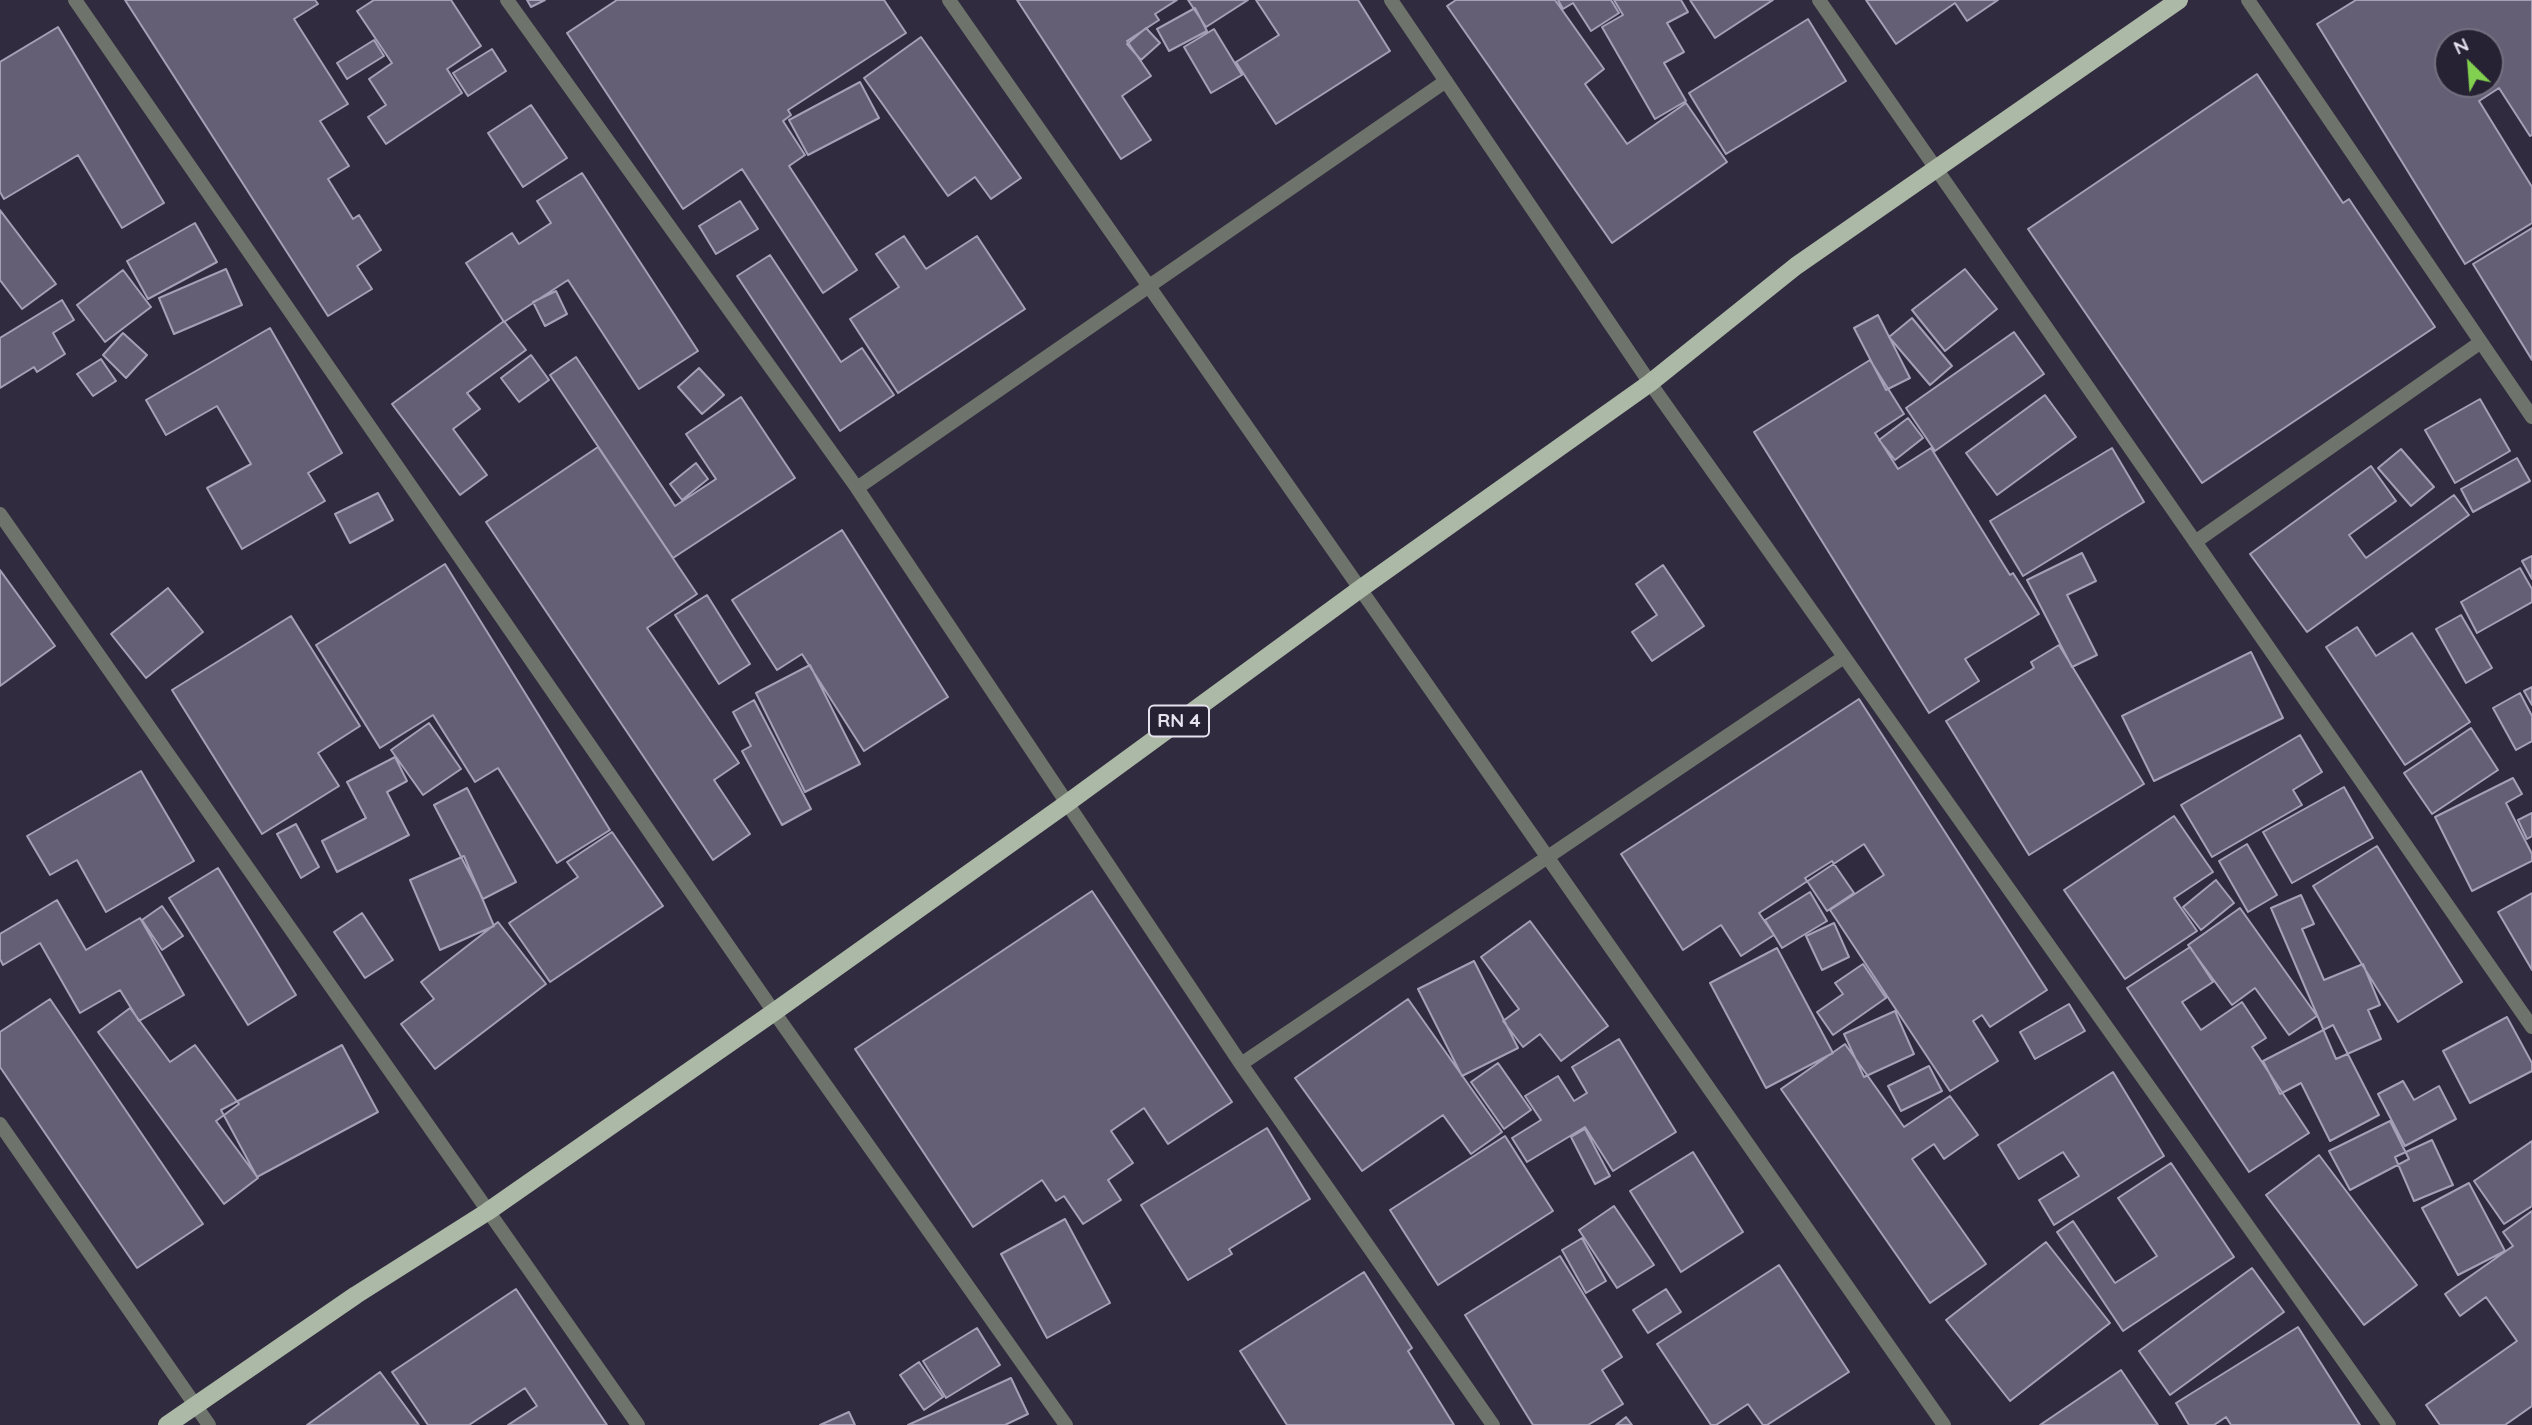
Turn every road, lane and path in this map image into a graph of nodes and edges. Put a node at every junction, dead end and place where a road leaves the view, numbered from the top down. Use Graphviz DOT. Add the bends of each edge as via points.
graph roads {
  1 [pos="75,0"];
  2 [pos="507,0"];
  3 [pos="949,0"];
  4 [pos="1391,0"];
  5 [pos="1819,0"];
  6 [pos="2179,0"];
  7 [pos="2248,0"];
  8 [pos="1446,81"];
  9 [pos="1936,170"];
  10 [pos="1149,286"];
  11 [pos="2481,342"];
  12 [pos="1650,383"];
  13 [pos="2532,417"];
  14 [pos="857,488"];
  15 [pos="0,514"];
  16 [pos="2194,542"];
  17 [pos="1360,589"];
  18 [pos="1844,657"];
  19 [pos="1066,804"];
  20 [pos="1547,857"];
  21 [pos="774,1012"];
  22 [pos="2532,1027"];
  23 [pos="1241,1064"];
  24 [pos="0,1125"];
  25 [pos="487,1212"];
  26 [pos="197,1407"];
  27 [pos="167,1425"];
  28 [pos="209,1425"];
  29 [pos="638,1425"];
  30 [pos="1066,1425"];
  31 [pos="1493,1425"];
  32 [pos="1944,1425"];
  33 [pos="2389,1425"];
  1 -- 21 [label="street"];
  2 -- 14 [label="street"];
  3 -- 10 [label="street"];
  4 -- 8 [label="street"];
  5 -- 9 [label="street"];
  6 -- 9 [label="main road, RN 4"];
  7 -- 11 [label="street"];
  8 -- 10 [label="street"];
  8 -- 12 [label="street"];
  9 -- 12 [label="main road, RN 4" via="1796,266"];
  9 -- 16 [label="street"];
  10 -- 14 [label="street"];
  10 -- 17 [label="street"];
  11 -- 13 [label="street"];
  11 -- 16 [label="street"];
  12 -- 17 [label="main road, RN 4"];
  12 -- 18 [label="street"];
  14 -- 19 [label="street"];
  15 -- 25 [label="street"];
  16 -- 22 [label="street"];
  17 -- 19 [label="main road, RN 4"];
  17 -- 20 [label="street"];
  18 -- 20 [label="street"];
  18 -- 33 [label="street"];
  19 -- 21 [label="main road, RN 4"];
  19 -- 23 [label="street"];
  20 -- 23 [label="street"];
  20 -- 32 [label="street"];
  21 -- 25 [label="main road, RN 4"];
  21 -- 30 [label="street"];
  23 -- 31 [label="street"];
  24 -- 26 [label="street"];
  25 -- 26 [label="main road, RN 4" via="356,1295"];
  25 -- 29 [label="street"];
  26 -- 27 [label="main road, RN 4"];
  26 -- 28 [label="street"];
}
